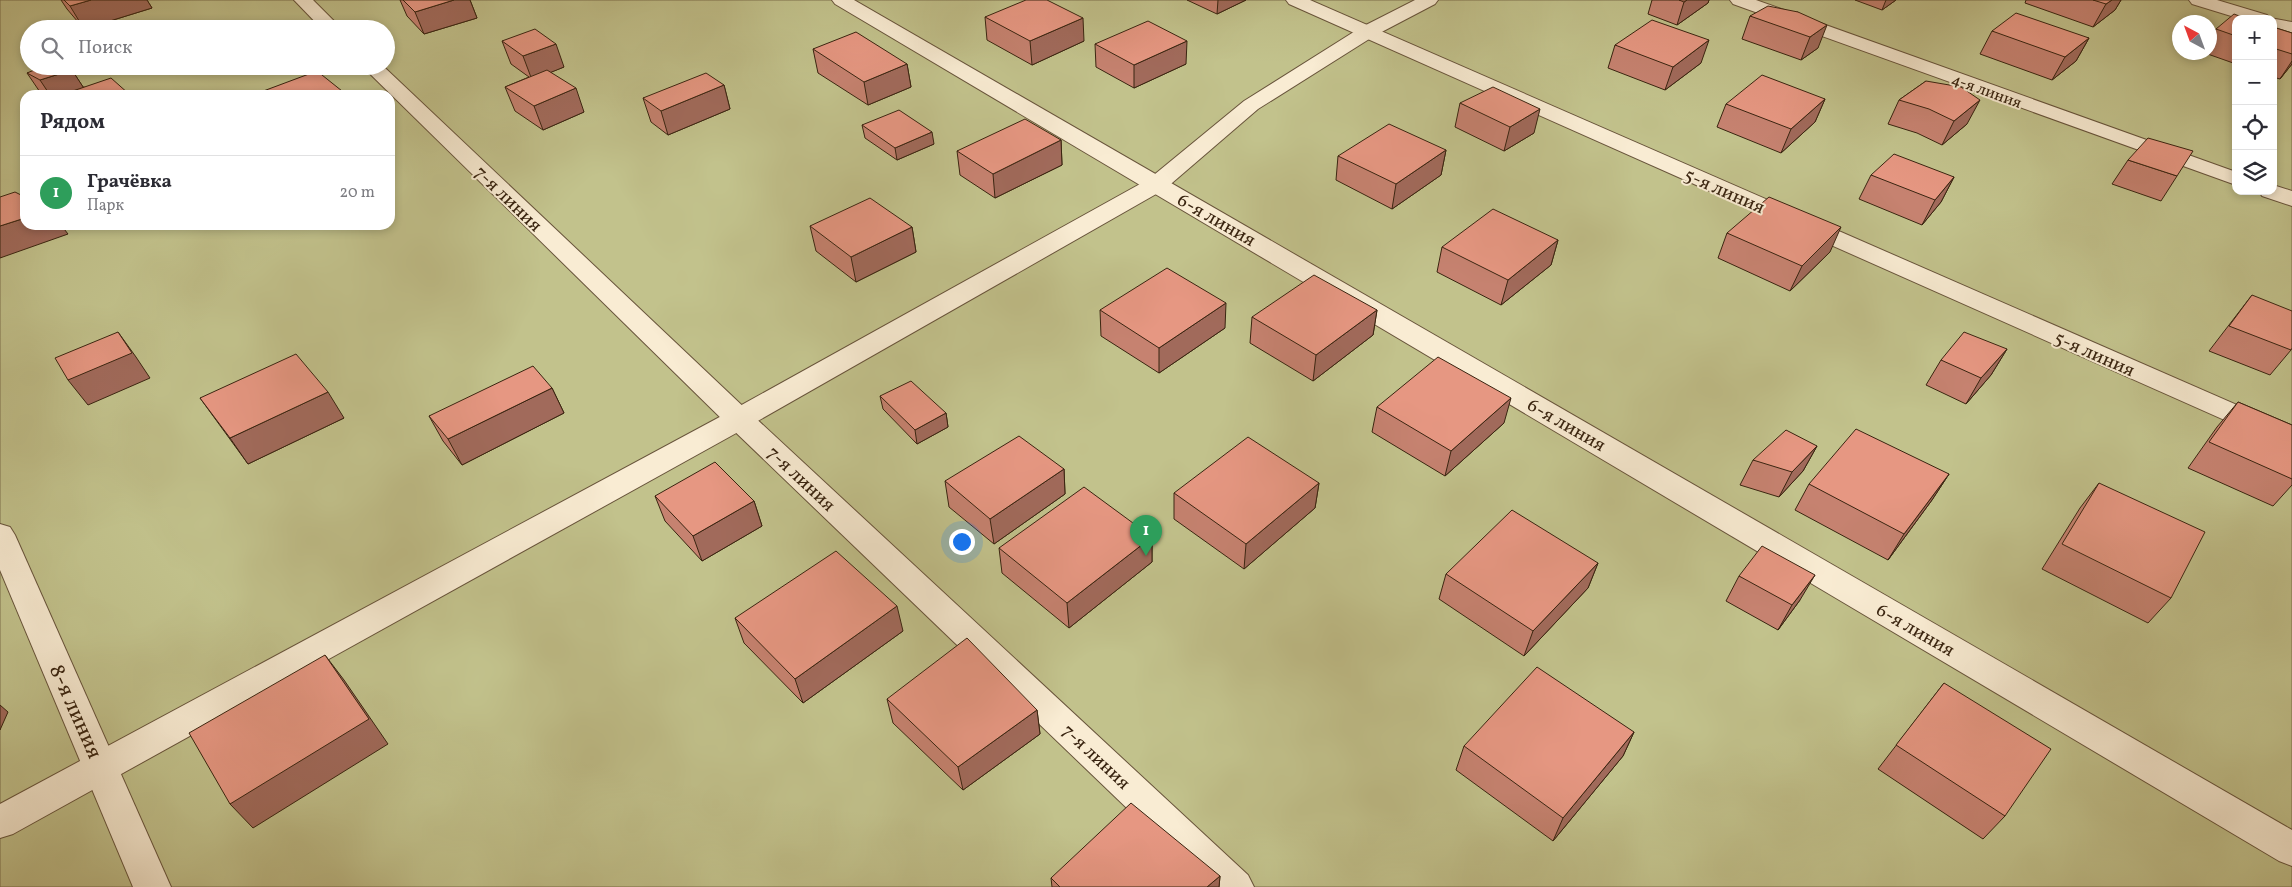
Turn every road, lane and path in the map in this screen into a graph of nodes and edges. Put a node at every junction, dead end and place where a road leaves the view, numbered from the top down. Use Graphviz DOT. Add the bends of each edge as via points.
graph roads {
  1 [pos="303,0"];
  2 [pos="841,0"];
  3 [pos="1295,0"];
  4 [pos="1429,0"];
  5 [pos="1739,0"];
  6 [pos="2198,0"];
  7 [pos="2248,15"];
  8 [pos="324,20"];
  9 [pos="2277,23"];
  10 [pos="2292,28"];
  11 [pos="1367,32"];
  12 [pos="381,75"];
  13 [pos="2232,178"];
  14 [pos="1157,184"];
  15 [pos="2277,194"];
  16 [pos="2292,199"];
  17 [pos="739,419"];
  18 [pos="2292,440"];
  19 [pos="0,535"];
  20 [pos="101,767"];
  21 [pos="0,822"];
  22 [pos="2292,849"];
  23 [pos="152,887"];
  24 [pos="1235,887"];
  1 -- 8 [label="street"];
  2 -- 14 [label="street, 6-я линия"];
  3 -- 11 [label="street, 5-я линия"];
  4 -- 11 [label="street"];
  5 -- 13 [label="street, 4-я линия"];
  6 -- 7 [label="street"];
  9 -- 10 [label="street"];
  11 -- 14 [label="street" via="1251,105"];
  11 -- 18 [label="street, 5-я линия"];
  12 -- 17 [label="street, 7-я линия"];
  14 -- 17 [label="street"];
  14 -- 22 [label="street, 6-я линия"];
  15 -- 16 [label="street"];
  17 -- 20 [label="street"];
  17 -- 24 [label="street, 7-я линия"];
  19 -- 20 [label="street, 8-я линия"];
  20 -- 21 [label="street"];
  20 -- 23 [label="street, 8-я линия"];
}
